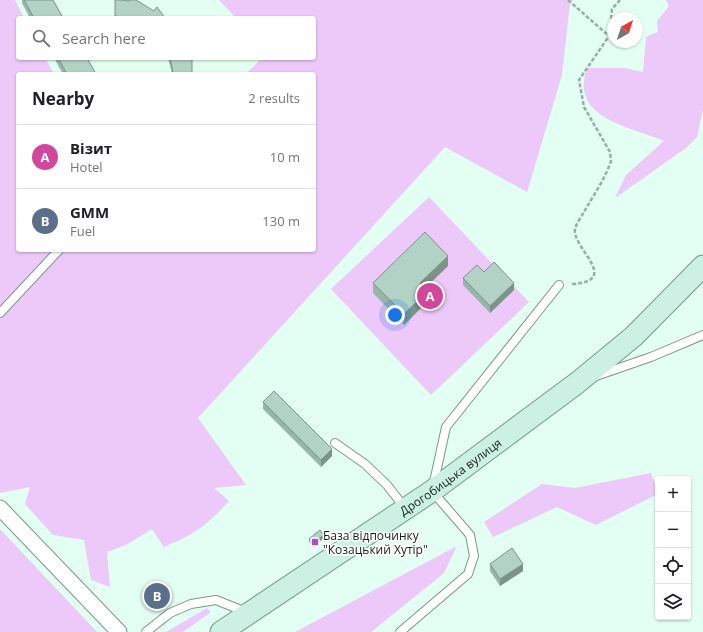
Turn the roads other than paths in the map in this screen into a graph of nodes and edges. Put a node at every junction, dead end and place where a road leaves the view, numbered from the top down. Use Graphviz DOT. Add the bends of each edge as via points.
graph roads {
  1 [pos="57,252"];
  2 [pos="703,266"];
  3 [pos="559,285"];
  4 [pos="0,313"];
  5 [pos="703,335"];
  6 [pos="577,383"];
  7 [pos="335,443"];
  8 [pos="432,491"];
  9 [pos="0,508"];
  10 [pos="406,508"];
  11 [pos="249,613"];
  12 [pos="119,632"];
  13 [pos="146,632"];
  14 [pos="221,632"];
  15 [pos="400,632"];
  1 -- 4 [label="lane"];
  2 -- 6 [label="main road, Дрогобицька вулиця" via="634,336"];
  3 -- 8 [label="lane" via="446,427"];
  5 -- 6 [label="lane"];
  6 -- 8 [label="main road, Дрогобицька вулиця"];
  7 -- 10 [label="lane" via="365,464"];
  8 -- 10 [label="main road, Дрогобицька вулиця"];
  8 -- 15 [label="lane" via="470,535 474,556 468,574"];
  9 -- 12 [label="street"];
  10 -- 11 [label="main road, Дрогобицька вулиця"];
  11 -- 13 [label="lane" via="216,600 191,604 170,613"];
  11 -- 14 [label="main road, Дрогобицька вулиця"];
}
